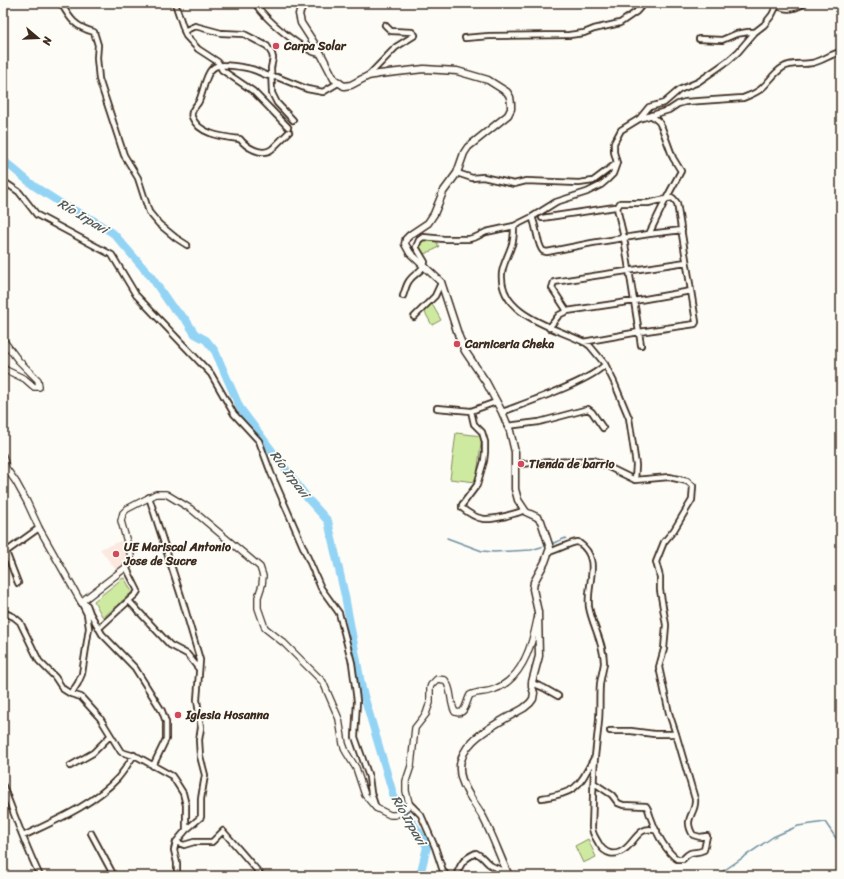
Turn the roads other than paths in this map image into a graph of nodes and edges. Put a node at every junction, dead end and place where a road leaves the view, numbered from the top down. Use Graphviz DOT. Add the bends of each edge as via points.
graph roads {
  1 [pos="60,3"];
  2 [pos="175,3"];
  3 [pos="255,3"];
  4 [pos="309,3"];
  5 [pos="644,3"];
  6 [pos="805,3"];
  7 [pos="776,4"];
  8 [pos="384,25"];
  9 [pos="184,31"];
  10 [pos="755,32"];
  11 [pos="465,38"];
  12 [pos="699,39"];
  13 [pos="841,52"];
  14 [pos="321,54"];
  15 [pos="220,66"];
  16 [pos="368,76"];
  17 [pos="271,78"];
  18 [pos="338,83"];
  19 [pos="651,115"];
  20 [pos="639,119"];
  21 [pos="293,120"];
  22 [pos="616,163"];
  23 [pos="457,173"];
  24 [pos="3,181"];
  25 [pos="666,199"];
  26 [pos="617,208"];
  27 [pos="532,217"];
  28 [pos="542,218"];
  29 [pos="514,226"];
  30 [pos="682,230"];
  31 [pos="649,234"];
  32 [pos="624,238"];
  33 [pos="187,245"];
  34 [pos="686,262"];
  35 [pos="424,266"];
  36 [pos="629,270"];
  37 [pos="441,282"];
  38 [pos="691,291"];
  39 [pos="403,296"];
  40 [pos="634,301"];
  41 [pos="567,311"];
  42 [pos="414,317"];
  43 [pos="549,328"];
  44 [pos="639,332"];
  45 [pos="3,340"];
  46 [pos="583,342"];
  47 [pos="641,345"];
  48 [pos="605,364"];
  49 [pos="3,367"];
  50 [pos="496,402"];
  51 [pos="436,408"];
  52 [pos="471,411"];
  53 [pos="502,412"];
  54 [pos="507,426"];
  55 [pos="603,428"];
  56 [pos="3,456"];
  57 [pos="515,464"];
  58 [pos="635,480"];
  59 [pos="148,497"];
  60 [pos="524,510"];
  61 [pos="39,528"];
  62 [pos="549,550"];
  63 [pos="4,553"];
  64 [pos="126,567"];
  65 [pos="18,583"];
  66 [pos="129,601"];
  67 [pos="81,602"];
  68 [pos="3,612"];
  69 [pos="538,612"];
  70 [pos="99,628"];
  71 [pos="199,669"];
  72 [pos="532,683"];
  73 [pos="71,694"];
  74 [pos="558,696"];
  75 [pos="610,731"];
  76 [pos="676,734"];
  77 [pos="110,736"];
  78 [pos="134,755"];
  79 [pos="595,756"];
  80 [pos="70,766"];
  81 [pos="153,766"];
  82 [pos="594,783"];
  83 [pos="3,786"];
  84 [pos="542,798"];
  85 [pos="408,805"];
  86 [pos="376,808"];
  87 [pos="186,830"];
  88 [pos="657,831"];
  89 [pos="91,833"];
  90 [pos="23,836"];
  91 [pos="176,842"];
  92 [pos="40,876"];
  93 [pos="114,876"];
  94 [pos="177,876"];
  95 [pos="262,876"];
  96 [pos="447,876"];
  97 [pos="456,876"];
  98 [pos="505,876"];
  99 [pos="509,876"];
  1 -- 33 [label="street" via="74,23 94,32 98,45 99,79 124,156 138,178 149,212 159,224"];
  2 -- 9 [label="street"];
  3 -- 14 [label="street" via="270,21 301,46 315,54"];
  4 -- 14 [label="main road" via="299,14 301,23"];
  5 -- 11 [label="street" via="620,23 584,33"];
  6 -- 7 [label="street" via="791,9"];
  7 -- 10 [label="street" via="772,15"];
  8 -- 16 [label="street" via="391,31 412,32 415,35 396,47"];
  9 -- 15 [label="street" via="188,40"];
  9 -- 17 [label="street" via="199,26 221,33 244,34 251,37 267,46 272,54"];
  10 -- 12 [label="street" via="736,34 722,40"];
  10 -- 20 [label="street" via="728,61 698,82 679,90 664,103 649,107"];
  13 -- 19 [label="street" via="820,61 781,68 761,88 743,98 685,102"];
  14 -- 18 [label="main road"];
  15 -- 15 [label="street" via="210,71 192,116 199,126 215,135 240,139 250,148 264,152 272,150 289,129 253,91"];
  15 -- 17 [label="street" via="250,69"];
  16 -- 18 [label="main road" via="350,85"];
  16 -- 23 [label="main road" via="424,69 457,71 488,80 507,92 512,104 510,112 468,147"];
  17 -- 18 [label="street" via="276,77 307,89 323,92"];
  17 -- 21 [label="street" via="274,98"];
  19 -- 20 [label="street"];
  19 -- 25 [label="street" via="659,122 681,171"];
  20 -- 22 [label="street" via="621,130 616,138"];
  22 -- 23 [label="street" via="592,181 579,183 526,181 514,184 484,177 472,178"];
  22 -- 27 [label="street" via="613,174 601,185 576,197 556,202"];
  23 -- 35 [label="main road" via="446,186 428,223 406,239 405,244 410,253"];
  24 -- 86 [label="street" via="19,192 37,215 112,255 136,295 211,374 234,414 259,441 321,588 339,613 352,663 357,701 355,737"];
  25 -- 26 [label="street" via="648,203 620,203"];
  25 -- 30 [label="street" via="673,198 677,203"];
  25 -- 31 [label="street"];
  26 -- 28 [label="street"];
  26 -- 32 [label="street"];
  27 -- 29 [label="street"];
  27 -- 32 [label="street" via="539,246 547,252"];
  29 -- 35 [label="street" via="486,232 469,239 423,237 416,247 425,262"];
  29 -- 43 [label="street" via="512,246 502,271 504,290 521,312"];
  30 -- 31 [label="street"];
  30 -- 34 [label="street"];
  31 -- 32 [label="street"];
  32 -- 36 [label="street"];
  34 -- 36 [label="street"];
  34 -- 38 [label="street"];
  35 -- 37 [label="main road"];
  35 -- 39 [label="street" via="409,280"];
  36 -- 40 [label="street"];
  36 -- 41 [label="street" via="554,282 552,288"];
  37 -- 42 [label="street" via="437,293"];
  37 -- 50 [label="main road" via="459,337"];
  38 -- 40 [label="street"];
  38 -- 44 [label="street" via="695,324"];
  40 -- 41 [label="street"];
  40 -- 44 [label="street"];
  41 -- 43 [label="street" via="559,315"];
  43 -- 46 [label="street"];
  44 -- 46 [label="street"];
  44 -- 47 [label="street"];
  45 -- 49 [label="street" via="38,380 39,387 34,387"];
  46 -- 48 [label="street" via="590,346"];
  48 -- 53 [label="street" via="602,369 585,378"];
  48 -- 58 [label="street" via="631,423 636,465"];
  50 -- 52 [label="street"];
  50 -- 53 [label="main road"];
  51 -- 52 [label="street"];
  52 -- 60 [label="street" via="474,424 482,432 485,452 477,485 462,508 485,520 494,520"];
  53 -- 54 [label="main road"];
  54 -- 55 [label="street" via="538,422 588,409"];
  54 -- 57 [label="main road" via="513,441"];
  56 -- 61 [label="street" via="6,468 20,489"];
  57 -- 58 [label="street" via="594,460"];
  57 -- 60 [label="main road" via="515,489"];
  58 -- 76 [label="street" via="669,478 687,481 693,486 692,500 664,542 656,562 666,625 659,667"];
  59 -- 64 [label="street" via="123,512 122,521 131,556 131,562"];
  59 -- 71 [label="street" via="182,599 200,660"];
  59 -- 86 [label="street" via="166,494 191,509 260,567 263,576 258,608 266,628 323,682 339,719 346,752 356,768 365,795"];
  60 -- 62 [label="main road" via="541,521"];
  61 -- 63 [label="street"];
  61 -- 67 [label="street"];
  62 -- 69 [label="main road" via="534,582"];
  62 -- 79 [label="street" via="578,542 585,548 592,563 589,607 604,662"];
  63 -- 65 [label="street"];
  64 -- 66 [label="street" via="138,591"];
  64 -- 67 [label="street"];
  66 -- 70 [label="street"];
  66 -- 71 [label="street" via="170,645 187,654"];
  67 -- 70 [label="street" via="87,605"];
  67 -- 73 [label="street" via="87,614 89,628 82,674"];
  68 -- 73 [label="street" via="20,622 39,661 56,676 63,689"];
  69 -- 72 [label="main road" via="539,656"];
  69 -- 85 [label="street" via="531,642 518,672 509,683 494,690 470,695 465,709 458,714 451,705 450,687 446,680 437,679 431,685 430,703 426,714 416,725 411,766 406,781"];
  70 -- 81 [label="street" via="135,668 162,711 166,722 166,739"];
  71 -- 87 [label="street" via="199,740 205,775 201,817"];
  72 -- 74 [label="street"];
  72 -- 99 [label="main road" via="534,692 530,703 476,737 461,757 462,780 483,818"];
  73 -- 77 [label="street" via="81,697 100,718"];
  75 -- 76 [label="street"];
  76 -- 88 [label="street" via="696,805 688,822 689,828 693,835 707,836 705,848 702,852 693,851 683,859 677,859"];
  77 -- 78 [label="street" via="121,752"];
  77 -- 80 [label="street" via="93,753"];
  78 -- 81 [label="street"];
  78 -- 90 [label="street" via="118,778 92,800"];
  79 -- 82 [label="street"];
  79 -- 84 [label="street" via="575,789"];
  81 -- 87 [label="street" via="172,776 183,793 186,805"];
  82 -- 88 [label="street" via="612,795 618,804 646,806"];
  82 -- 88 [label="street" via="592,831 605,852 612,854 624,850 641,832"];
  83 -- 90 [label="street"];
  85 -- 86 [label="street" via="395,815"];
  85 -- 96 [label="street" via="422,815"];
  87 -- 91 [label="street"];
  89 -- 93 [label="street"];
  90 -- 92 [label="street"];
  91 -- 94 [label="street" via="174,850"];
  91 -- 95 [label="street" via="184,845 212,842 223,831"];
  97 -- 98 [label="street" via="462,863 476,853 484,857 489,864 503,870"];
}
